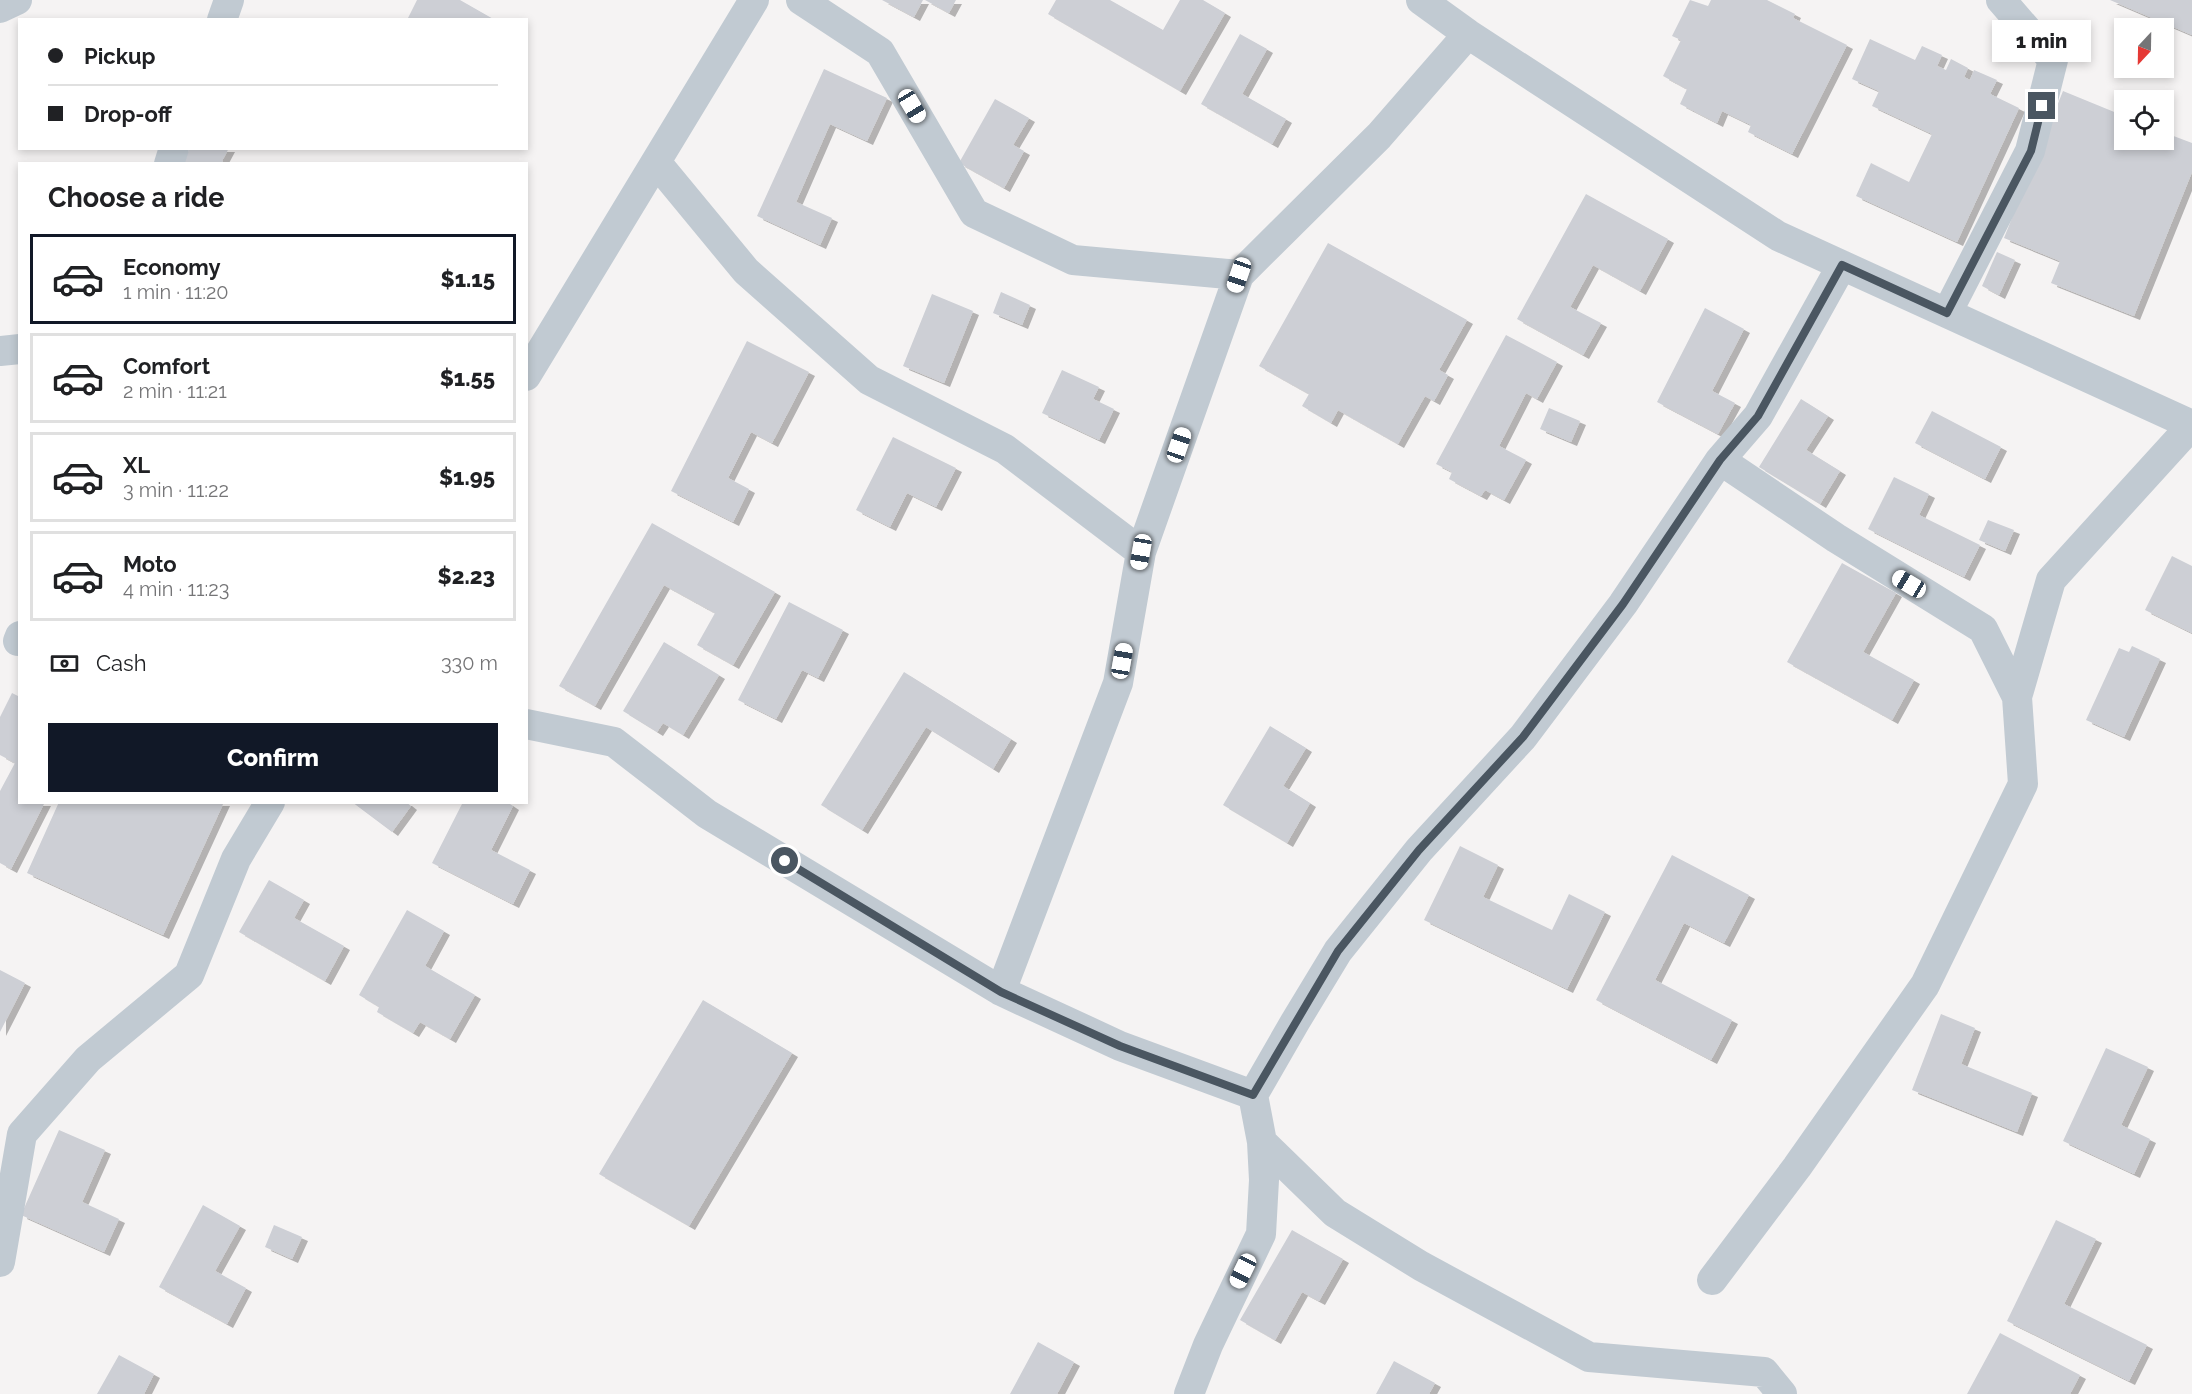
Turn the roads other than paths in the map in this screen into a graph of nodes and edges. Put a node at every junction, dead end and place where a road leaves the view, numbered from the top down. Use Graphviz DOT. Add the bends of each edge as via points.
graph roads {
  1 [pos="17,0"];
  2 [pos="229,0"];
  3 [pos="754,0"];
  4 [pos="801,0"];
  5 [pos="1421,0"];
  6 [pos="1464,0"];
  7 [pos="2001,0"];
  8 [pos="0,8"];
  9 [pos="223,18"];
  10 [pos="1465,32"];
  11 [pos="656,162"];
  12 [pos="1842,265"];
  13 [pos="1239,275"];
  14 [pos="1947,313"];
  15 [pos="18,349"];
  16 [pos="0,351"];
  17 [pos="528,373"];
  18 [pos="1720,460"];
  19 [pos="1141,552"];
  20 [pos="2018,697"];
  21 [pos="528,724"];
  22 [pos="269,804"];
  23 [pos="1001,992"];
  24 [pos="1253,1095"];
  25 [pos="1262,1142"];
  26 [pos="0,1262"];
  27 [pos="1712,1280"];
  28 [pos="1189,1394"];
  29 [pos="1782,1394"];
  1 -- 8 [label="street"];
  2 -- 9 [label="street"];
  3 -- 11 [label="street"];
  4 -- 13 [label="street" via="880,52 974,213 1073,260"];
  5 -- 10 [label="street"];
  6 -- 10 [label="street"];
  7 -- 14 [label="street" via="2053,60 2031,151"];
  10 -- 12 [label="street" via="1778,236"];
  10 -- 13 [label="street" via="1379,136"];
  11 -- 17 [label="street"];
  11 -- 19 [label="street" via="746,271 869,380 1005,449"];
  12 -- 14 [label="street"];
  12 -- 18 [label="street" via="1758,416"];
  13 -- 19 [label="street"];
  14 -- 20 [label="street" via="2192,425 2051,580"];
  15 -- 16 [label="street"];
  18 -- 20 [label="street" via="1983,629"];
  18 -- 24 [label="street" via="1623,604 1523,737 1419,850 1338,951"];
  19 -- 23 [label="street" via="1118,683"];
  20 -- 27 [label="street" via="2023,784 1925,985"];
  21 -- 23 [label="street" via="614,742 707,814"];
  22 -- 26 [label="street" via="236,859 189,975 88,1059 22,1134"];
  23 -- 24 [label="street" via="1120,1046"];
  24 -- 25 [label="street"];
  25 -- 28 [label="street" via="1261,1234"];
  25 -- 29 [label="street" via="1335,1213 1420,1266 1589,1357 1764,1372"];
}
